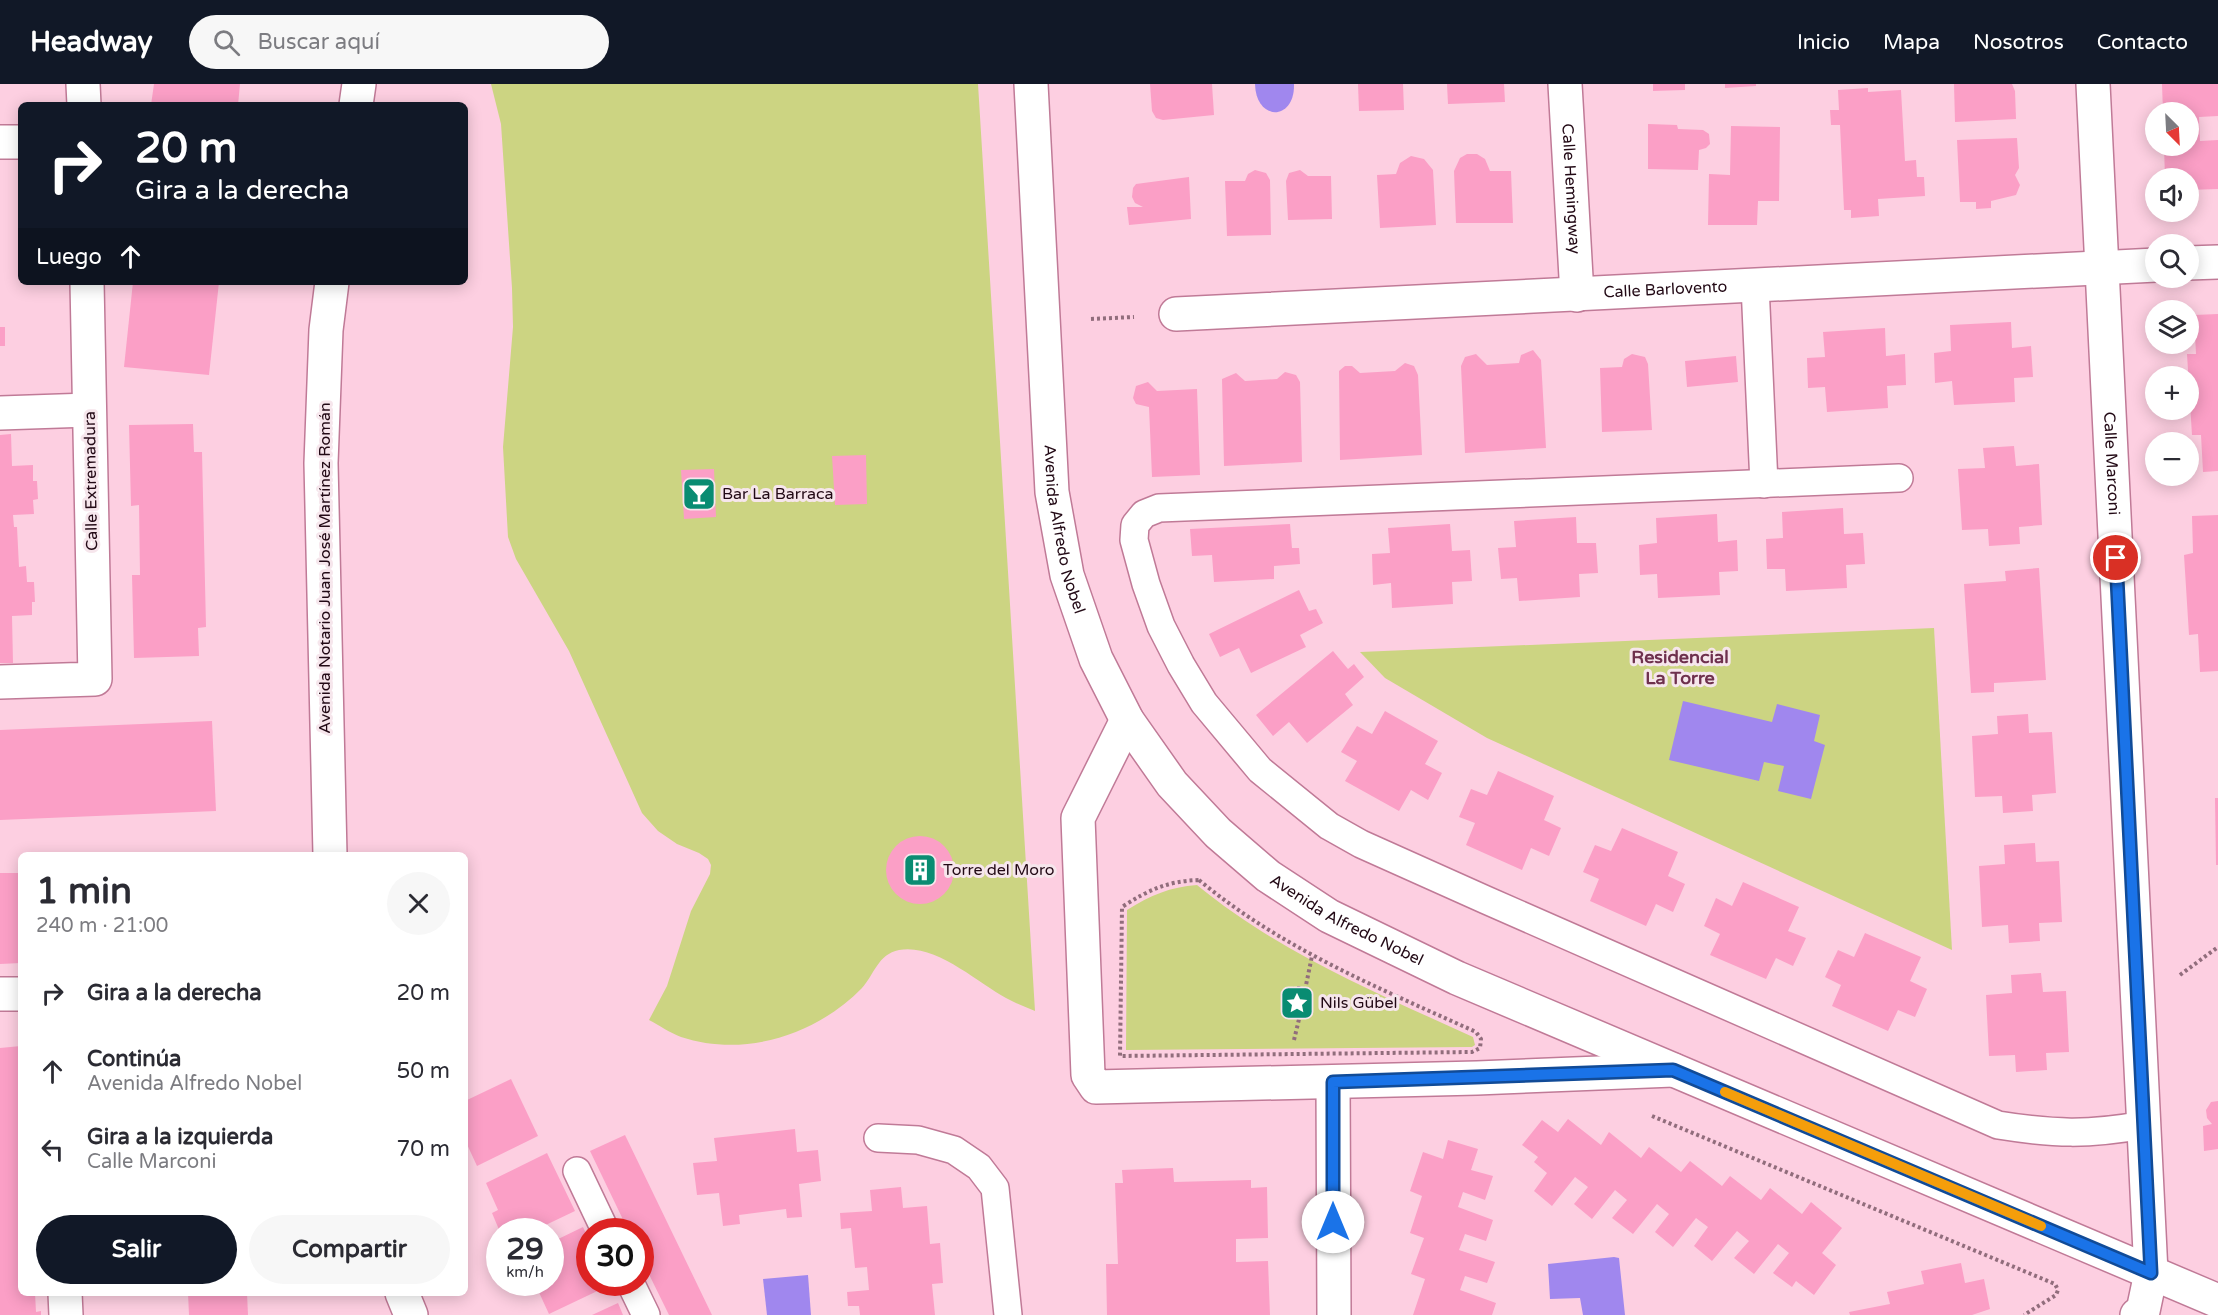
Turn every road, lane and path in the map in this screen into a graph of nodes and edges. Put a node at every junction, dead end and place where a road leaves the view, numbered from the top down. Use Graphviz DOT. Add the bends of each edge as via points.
graph roads {
  1 [pos="83,84"];
  2 [pos="359,84"];
  3 [pos="1031,84"];
  4 [pos="1565,84"];
  5 [pos="2093,84"];
  6 [pos="84,102"];
  7 [pos="356,102"];
  8 [pos="0,142"];
  9 [pos="18,142"];
  10 [pos="2218,262"];
  11 [pos="2199,263"];
  12 [pos="2145,266"];
  13 [pos="2102,268"];
  14 [pos="87,285"];
  15 [pos="332,285"];
  16 [pos="1755,285"];
  17 [pos="1576,295"];
  18 [pos="1176,314"];
  19 [pos="89,410"];
  20 [pos="0,413"];
  21 [pos="1899,478"];
  22 [pos="1764,484"];
  23 [pos="0,682"];
  24 [pos="1127,720"];
  25 [pos="330,852"];
  26 [pos="2218,947"];
  27 [pos="1312,957"];
  28 [pos="2178,976"];
  29 [pos="1305,990"];
  30 [pos="0,994"];
  31 [pos="18,994"];
  32 [pos="1300,1014"];
  33 [pos="1291,1054"];
  34 [pos="1673,1070"];
  35 [pos="1333,1082"];
  36 [pos="1649,1115"];
  37 [pos="2144,1125"];
  38 [pos="878,1138"];
  39 [pos="577,1171"];
  40 [pos="599,1218"];
  41 [pos="2151,1273"];
  42 [pos="65,1296"];
  43 [pos="403,1296"];
  44 [pos="637,1296"];
  45 [pos="2218,1301"];
  46 [pos="66,1315"];
  47 [pos="411,1315"];
  48 [pos="646,1315"];
  49 [pos="1008,1315"];
  50 [pos="1334,1315"];
  51 [pos="2024,1315"];
  52 [pos="2137,1315"];
  1 -- 6 [label="street"];
  2 -- 7 [label="street"];
  3 -- 24 [label="street, Avenida Alfredo Nobel" via="1052,492 1067,575 1096,659"];
  4 -- 17 [label="street, Calle Hemingway"];
  5 -- 13 [label="street, Calle Marconi"];
  8 -- 9 [label="street"];
  10 -- 11 [label="street"];
  12 -- 13 [label="street, Calle Barlovento"];
  13 -- 16 [label="street, Calle Barlovento"];
  13 -- 37 [label="street, Calle Marconi"];
  14 -- 19 [label="street, Calle Extremadura"];
  15 -- 25 [label="street, Avenida Notario Juan José Martínez Román" via="321,463"];
  16 -- 17 [label="street, Calle Barlovento"];
  16 -- 22 [label="lane"];
  17 -- 18 [label="street, Calle Barlovento"];
  19 -- 20 [label="street"];
  19 -- 23 [label="street, Calle Extremadura" via="95,679"];
  21 -- 22 [label="lane"];
  22 -- 37 [label="lane" via="1159,508 1144,513 1135,525 1134,540 1161,626 1204,703 1260,770 1329,826 1497,905 1998,1125 2053,1134"];
  24 -- 34 [label="street, Avenida Alfredo Nobel" via="1172,784 1218,833 1268,876 1329,916 1456,978"];
  24 -- 35 [label="street" via="1078,818 1090,1082 1103,1088"];
  26 -- 28 [label="path"];
  27 -- 29 [label="path"];
  27 -- 33 [label="path" via="1476,1032 1481,1044 1472,1052"];
  27 -- 33 [label="path" via="1256,923 1199,880 1174,881 1148,890 1122,907 1120,1056"];
  29 -- 32 [label="path" via="1311,1003"];
  29 -- 32 [label="path" via="1293,989 1285,998 1288,1010"];
  30 -- 31 [label="street"];
  32 -- 33 [label="path"];
  34 -- 35 [label="street"];
  34 -- 41 [label="street, Avenida Alfredo Nobel"];
  35 -- 50 [label="street"];
  36 -- 51 [label="path" via="2055,1284 2056,1295"];
  37 -- 41 [label="street, Calle Marconi"];
  38 -- 49 [label="lane" via="918,1140 954,1149 979,1167 995,1188"];
  39 -- 40 [label="lane"];
  41 -- 45 [label="street, Avenida Alfredo Nobel"];
  41 -- 52 [label="street, Calle Marconi" via="2143,1311"];
  42 -- 46 [label="street"];
  43 -- 47 [label="street"];
  44 -- 48 [label="lane"];
}
